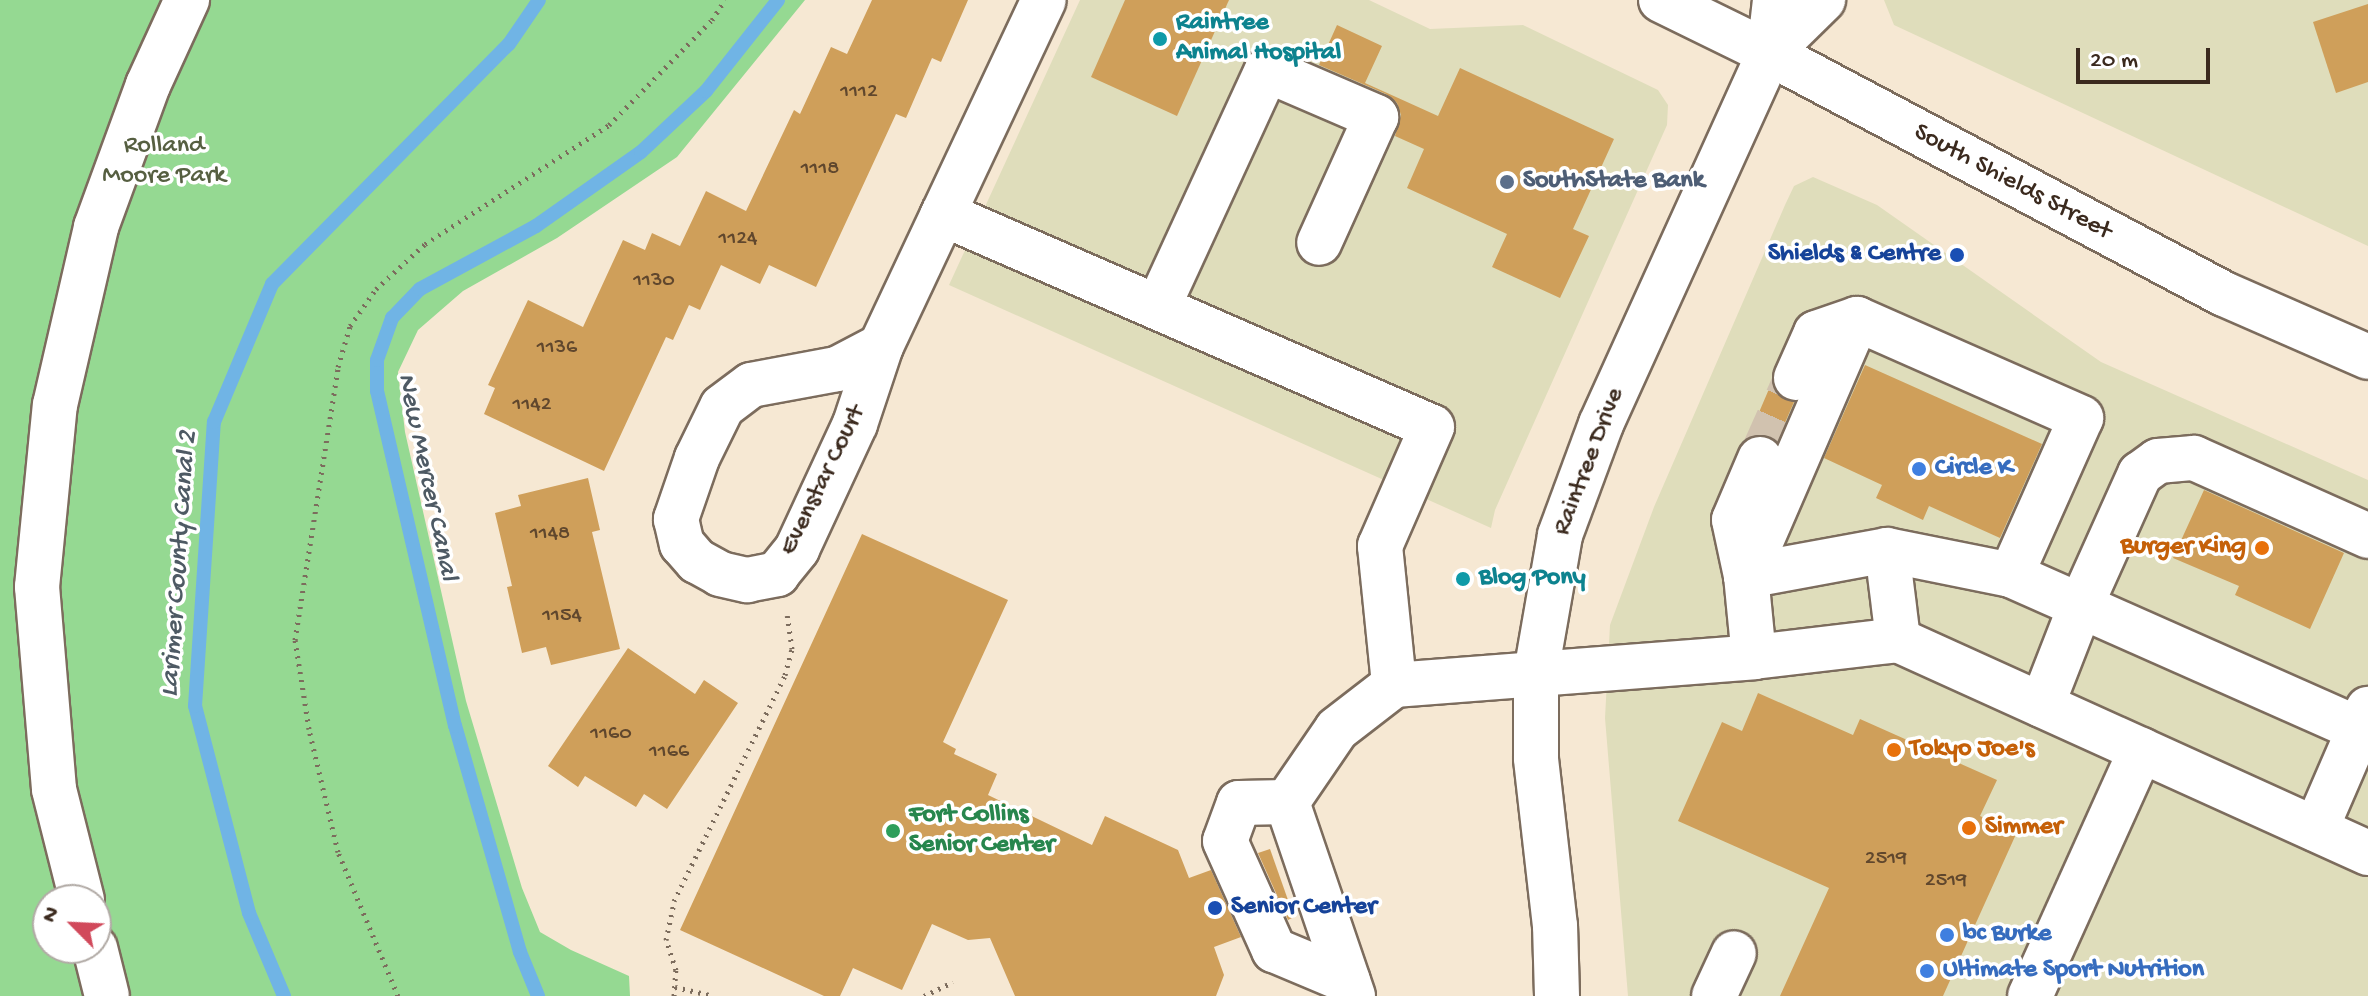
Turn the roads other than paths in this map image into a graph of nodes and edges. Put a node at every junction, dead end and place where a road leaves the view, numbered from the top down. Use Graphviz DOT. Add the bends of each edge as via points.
graph roads {
  1 [pos="187,0"];
  2 [pos="1044,0"];
  3 [pos="1661,0"];
  4 [pos="1775,0"];
  5 [pos="1823,0"];
  6 [pos="1769,53"];
  7 [pos="943,214"];
  8 [pos="1319,243"];
  9 [pos="1158,307"];
  10 [pos="1857,319"];
  11 [pos="881,346"];
  12 [pos="2368,357"];
  13 [pos="1796,378"];
  14 [pos="1760,459"];
  15 [pos="2368,536"];
  16 [pos="1887,550"];
  17 [pos="2011,575"];
  18 [pos="1746,576"];
  19 [pos="2081,605"];
  20 [pos="1898,640"];
  21 [pos="1754,657"];
  22 [pos="1536,673"];
  23 [pos="1394,685"];
  24 [pos="2042,705"];
  25 [pos="2365,720"];
  26 [pos="2141,750"];
  27 [pos="1287,802"];
  28 [pos="2316,829"];
  29 [pos="2368,853"];
  30 [pos="78,884"];
  31 [pos="1734,953"];
  32 [pos="99,964"];
  33 [pos="1351,988"];
  34 [pos="107,996"];
  35 [pos="1557,996"];
  36 [pos="1714,996"];
  37 [pos="2030,996"];
  1 -- 30 [label="street" via="148,85 96,227 55,405 37,587 54,789"];
  2 -- 7 [label="street, Evenstar Court"];
  3 -- 6 [label="street, South Shields Street"];
  4 -- 6 [label="street"];
  5 -- 6 [label="street"];
  6 -- 12 [label="street, South Shields Street" via="2210,287"];
  6 -- 22 [label="street, Raintree Drive" via="1601,424 1560,535"];
  7 -- 9 [label="street"];
  7 -- 11 [label="street, Evenstar Court"];
  8 -- 9 [label="street" via="1376,117 1267,70"];
  9 -- 23 [label="street" via="1432,427 1380,546"];
  10 -- 13 [label="street" via="1816,333"];
  10 -- 17 [label="street" via="2081,418"];
  10 -- 18 [label="street"];
  11 -- 11 [label="street, Evenstar Court" via="837,369 751,385 722,407 676,519 682,544 697,561 747,580 777,574 797,549 855,424"];
  14 -- 18 [label="street" via="1734,520"];
  15 -- 19 [label="street" via="2194,458 2158,461 2140,474"];
  16 -- 17 [label="street"];
  16 -- 18 [label="street"];
  16 -- 20 [label="street"];
  17 -- 19 [label="street"];
  18 -- 21 [label="street"];
  19 -- 24 [label="street"];
  19 -- 25 [label="street"];
  20 -- 21 [label="street"];
  20 -- 24 [label="street"];
  21 -- 22 [label="street"];
  22 -- 23 [label="street"];
  22 -- 35 [label="street, Raintree Drive" via="1536,758 1555,926"];
  23 -- 27 [label="street" via="1337,729"];
  24 -- 26 [label="street"];
  25 -- 28 [label="street"];
  26 -- 28 [label="street"];
  26 -- 37 [label="street"];
  27 -- 33 [label="street"];
  27 -- 33 [label="street" via="1239,803 1225,841 1274,950"];
  28 -- 29 [label="street"];
  31 -- 36 [label="street"];
  32 -- 34 [label="street"];
}
